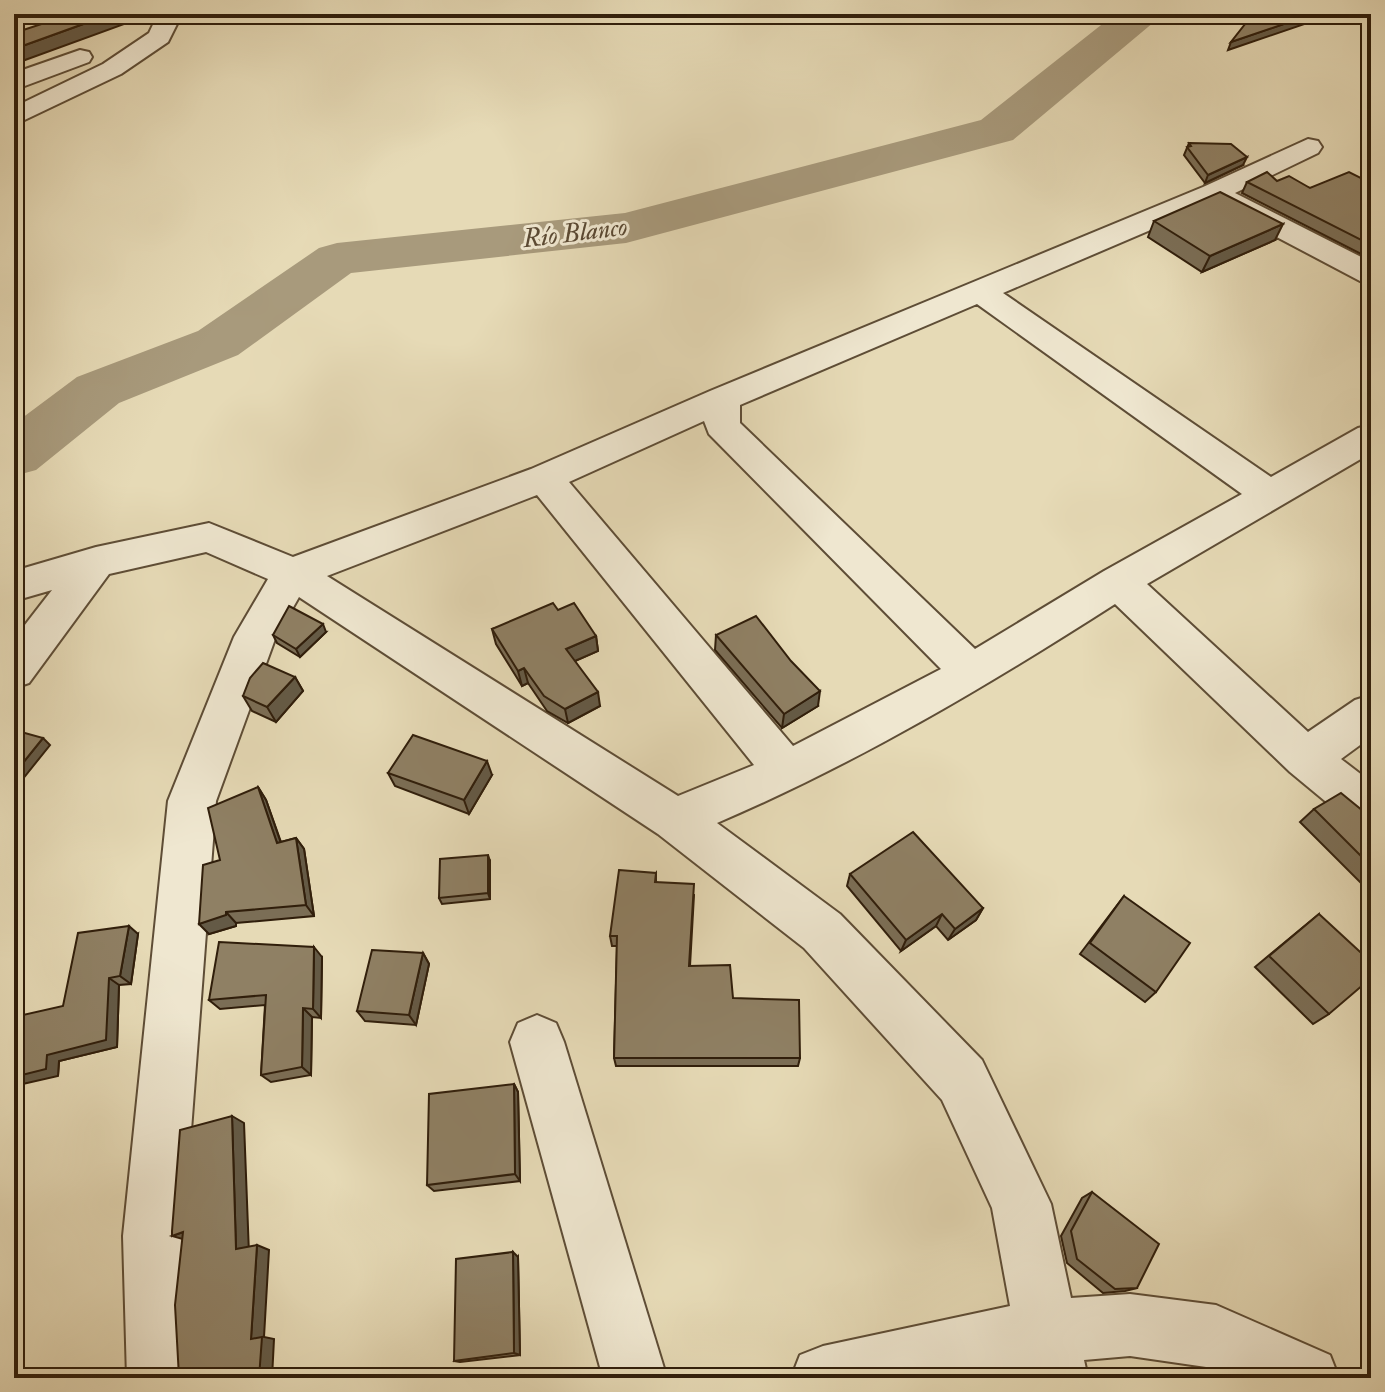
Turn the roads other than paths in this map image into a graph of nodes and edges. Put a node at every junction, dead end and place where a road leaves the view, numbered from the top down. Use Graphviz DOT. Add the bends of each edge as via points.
graph roads {
  1 [pos="169,14"];
  2 [pos="14,82"];
  3 [pos="14,117"];
  4 [pos="1308,147"];
  5 [pos="1213,193"];
  6 [pos="1371,274"];
  7 [pos="980,291"];
  8 [pos="722,399"];
  9 [pos="1371,437"];
  10 [pos="544,478"];
  11 [pos="1270,495"];
  12 [pos="96,562"];
  13 [pos="292,573"];
  14 [pos="1118,582"];
  15 [pos="14,586"];
  16 [pos="21,641"];
  17 [pos="972,673"];
  18 [pos="1371,713"];
  19 [pos="1306,758"];
  20 [pos="787,772"];
  21 [pos="1371,810"];
  22 [pos="675,819"];
  23 [pos="537,1042"];
  24 [pos="1050,1355"];
  25 [pos="159,1378"];
  26 [pos="635,1378"];
  27 [pos="823,1378"];
  28 [pos="1307,1378"];
  1 -- 2 [label="street" via="114,44"];
  1 -- 3 [label="street" via="159,37 112,69"];
  4 -- 5 [label="street"];
  5 -- 6 [label="street"];
  5 -- 7 [label="street"];
  7 -- 8 [label="street"];
  7 -- 11 [label="street"];
  8 -- 10 [label="street"];
  8 -- 17 [label="street" via="722,426"];
  9 -- 11 [label="street"];
  10 -- 13 [label="street"];
  10 -- 20 [label="street"];
  11 -- 14 [label="street"];
  12 -- 13 [label="street" via="209,537"];
  12 -- 15 [label="street"];
  12 -- 16 [label="street"];
  13 -- 22 [label="street"];
  13 -- 25 [label="street" via="255,637 192,801 153,1236"];
  14 -- 17 [label="street"];
  14 -- 19 [label="street"];
  17 -- 20 [label="street"];
  18 -- 19 [label="street"];
  19 -- 21 [label="street"];
  20 -- 22 [label="street"];
  22 -- 24 [label="street" via="822,931 962,1080 1021,1204"];
  23 -- 26 [label="street"];
  24 -- 27 [label="street"];
  24 -- 28 [label="street" via="1130,1325 1216,1337"];
}
